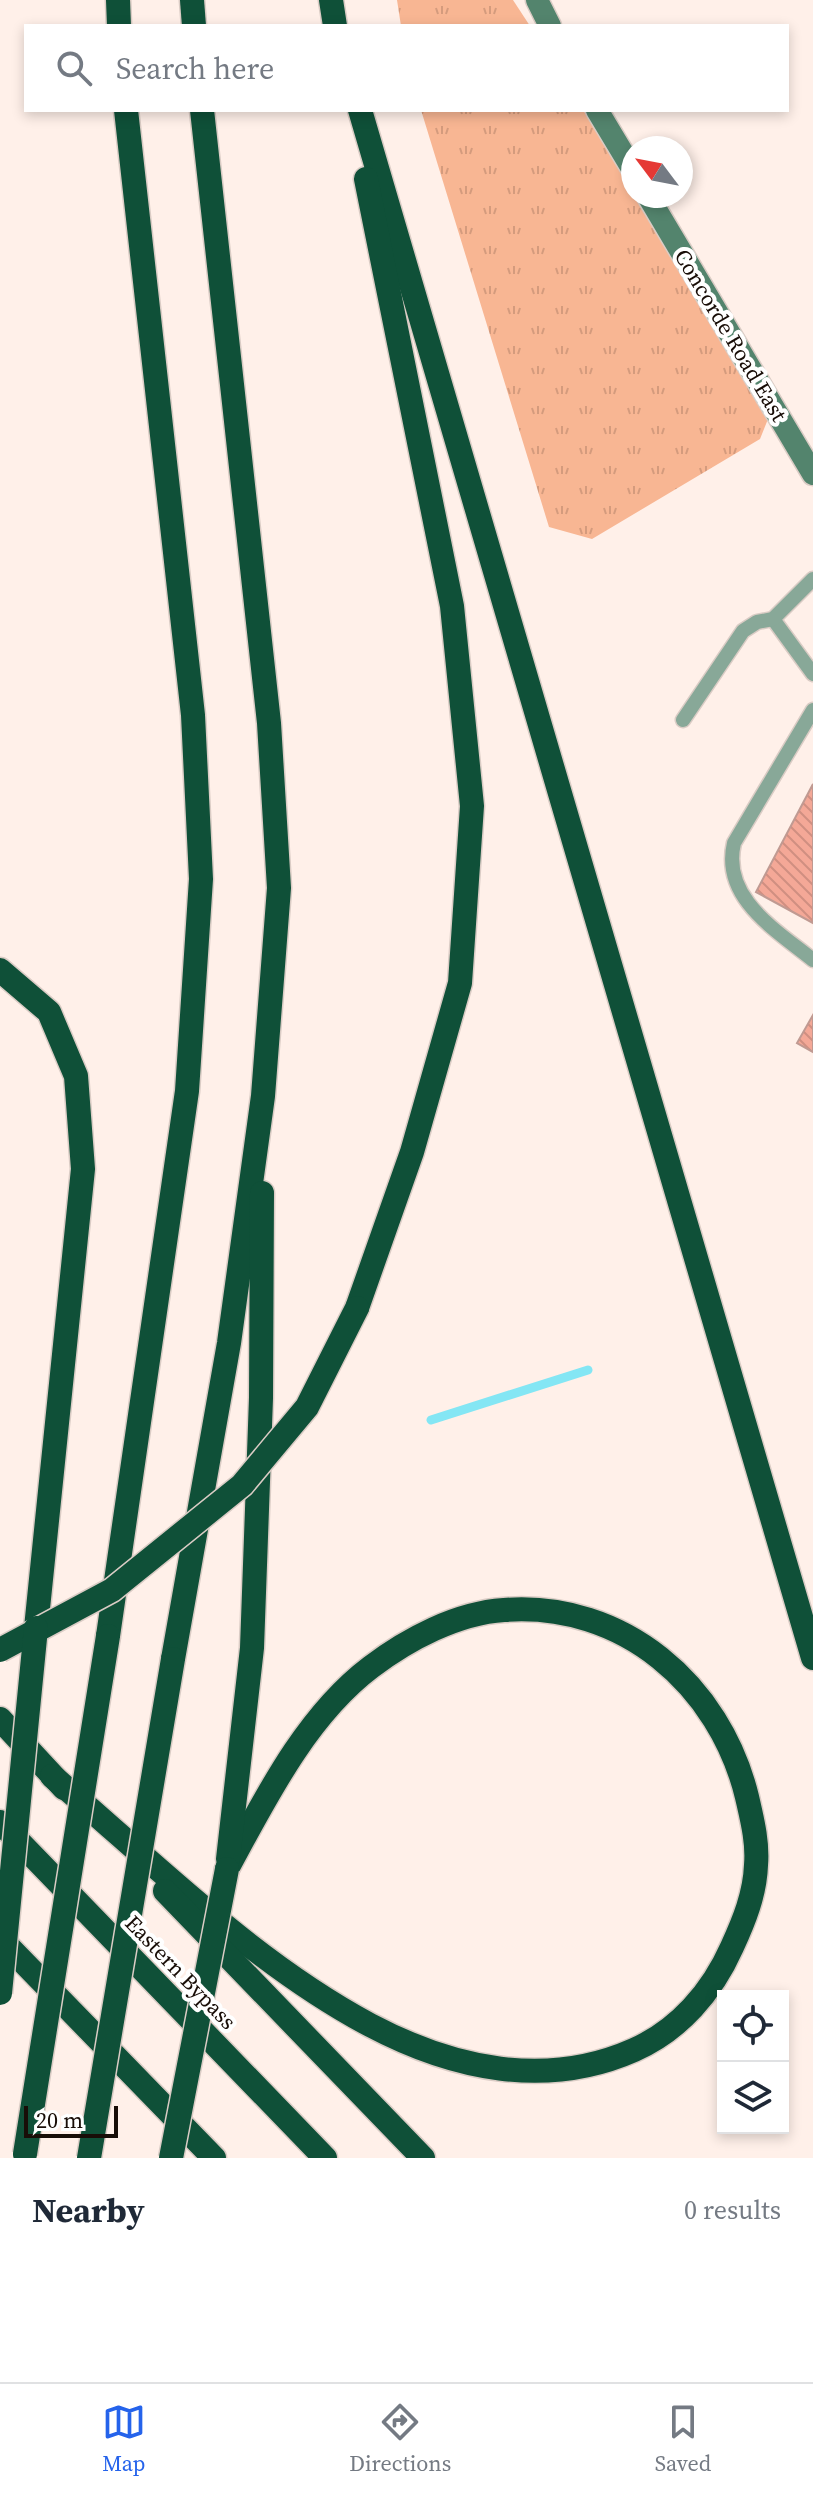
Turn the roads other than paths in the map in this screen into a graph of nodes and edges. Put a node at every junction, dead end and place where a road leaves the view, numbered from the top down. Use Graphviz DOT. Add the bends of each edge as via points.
graph roads {
  1 [pos="118,0"];
  2 [pos="192,0"];
  3 [pos="537,0"];
  4 [pos="119,24"];
  5 [pos="194,24"];
  6 [pos="549,24"];
  7 [pos="126,112"];
  8 [pos="202,112"];
  9 [pos="352,112"];
  10 [pos="361,112"];
  11 [pos="598,112"];
  12 [pos="621,150"];
  13 [pos="655,208"];
  14 [pos="813,474"];
  15 [pos="813,579"];
  16 [pos="773,619"];
  17 [pos="813,674"];
  18 [pos="813,710"];
  19 [pos="683,720"];
  20 [pos="813,960"];
  21 [pos="0,970"];
  22 [pos="263,1096"];
  23 [pos="0,1650"];
  24 [pos="813,1658"];
  25 [pos="0,1719"];
  26 [pos="52,1776"];
  27 [pos="0,1822"];
  28 [pos="227,1869"];
  29 [pos="0,1938"];
  30 [pos="0,1993"];
  31 [pos="24,2156"];
  32 [pos="89,2158"];
  33 [pos="171,2158"];
  34 [pos="214,2158"];
  35 [pos="325,2158"];
  36 [pos="423,2158"];
  1 -- 4 [label="highway"];
  2 -- 5 [label="highway"];
  3 -- 6 [label="main road"];
  7 -- 31 [label="highway, bridge" via="193,715 201,879 187,1091 108,1636"];
  8 -- 22 [label="highway" via="270,738 279,888"];
  9 -- 23 [label="highway, bridge" via="452,606 472,806 460,983 412,1152 357,1308 307,1407 242,1485 112,1590"];
  10 -- 24 [label="highway"];
  11 -- 12 [label="main road"];
  13 -- 14 [label="main road, Concorde Road East"];
  15 -- 16 [label="lane"];
  16 -- 17 [label="lane"];
  16 -- 19 [label="lane" via="743,631"];
  18 -- 20 [label="lane" via="731,853 745,899"];
  21 -- 30 [label="highway, bridge" via="49,1012 76,1076 83,1169"];
  22 -- 28 [label="highway" via="261,1398 252,1648"];
  22 -- 32 [label="highway, bridge" via="229,1343"];
  25 -- 26 [label="highway"];
  26 -- 28 [label="highway" via="274,1964 371,2025 449,2059 513,2073 581,2069 616,2058 654,2041 689,2013 723,1967 747,1916 757,1866 754,1827 735,1756 701,1698 672,1665 645,1646 560,1612 503,1610 454,1621 369,1668 334,1704 263,1803"];
  26 -- 36 [label="highway"];
  27 -- 35 [label="highway, Eastern Bypass"];
  28 -- 33 [label="highway, bridge"];
  29 -- 34 [label="highway"];
}
